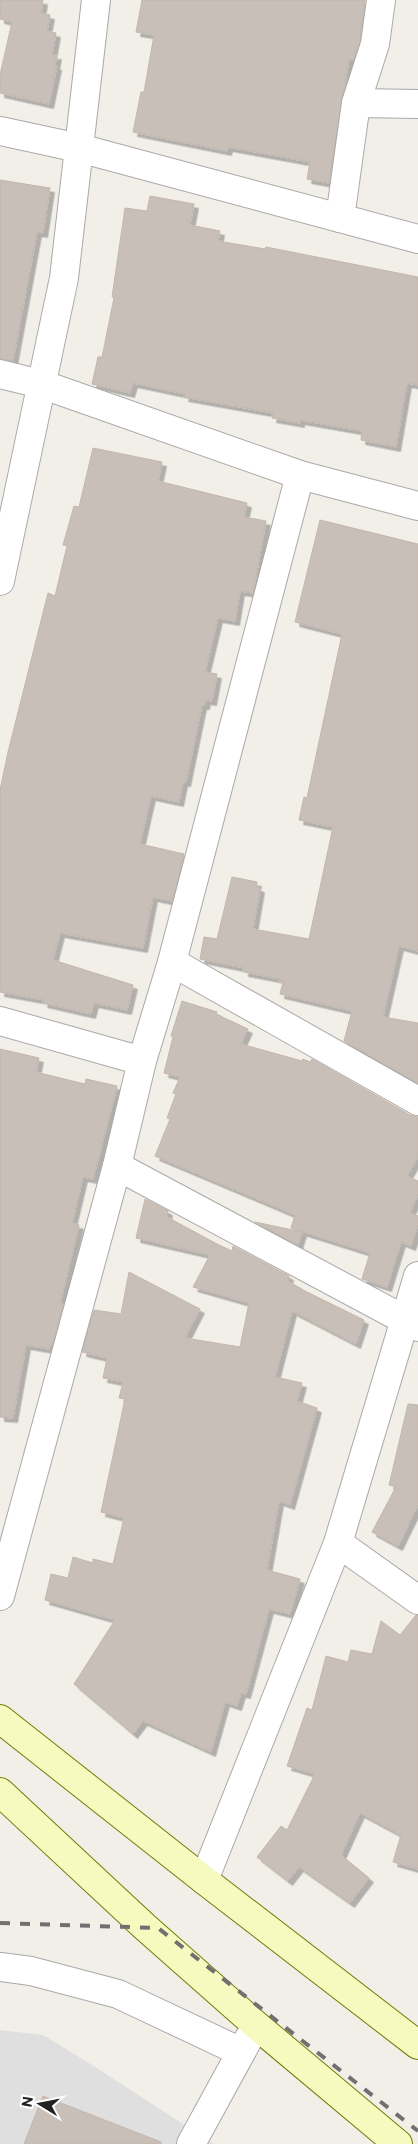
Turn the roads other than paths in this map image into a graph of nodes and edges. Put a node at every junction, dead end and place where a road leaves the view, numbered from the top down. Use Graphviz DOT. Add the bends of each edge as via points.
graph roads {
  1 [pos="96,0"];
  2 [pos="381,0"];
  3 [pos="356,103"];
  4 [pos="418,104"];
  5 [pos="0,131"];
  6 [pos="79,148"];
  7 [pos="340,218"];
  8 [pos="418,239"];
  9 [pos="0,374"];
  10 [pos="41,384"];
  11 [pos="300,475"];
  12 [pos="418,505"];
  13 [pos="0,581"];
  14 [pos="172,962"];
  15 [pos="0,1021"];
  16 [pos="142,1061"];
  17 [pos="418,1101"];
  18 [pos="117,1166"];
  19 [pos="418,1276"];
  20 [pos="411,1323"];
  21 [pos="338,1543"];
  22 [pos="0,1596"];
  23 [pos="418,1600"];
  24 [pos="0,1719"];
  25 [pos="0,1792"];
  26 [pos="204,1880"];
  27 [pos="0,1967"];
  28 [pos="256,2025"];
  29 [pos="418,2044"];
  30 [pos="240,2052"];
  31 [pos="192,2144"];
  32 [pos="398,2144"];
  1 -- 6 [label="street"];
  2 -- 3 [label="street" via="375,44"];
  3 -- 4 [label="street"];
  3 -- 7 [label="street"];
  5 -- 6 [label="street"];
  6 -- 7 [label="street"];
  6 -- 10 [label="street" via="64,278"];
  7 -- 8 [label="street"];
  9 -- 10 [label="street"];
  10 -- 11 [label="street"];
  10 -- 13 [label="street"];
  11 -- 12 [label="street"];
  11 -- 14 [label="street"];
  14 -- 16 [label="street"];
  14 -- 17 [label="street"];
  15 -- 16 [label="street"];
  16 -- 18 [label="street"];
  18 -- 20 [label="street"];
  18 -- 22 [label="street"];
  19 -- 20 [label="street"];
  20 -- 21 [label="street"];
  21 -- 23 [label="street"];
  21 -- 26 [label="street"];
  24 -- 26 [label="main road"];
  25 -- 28 [label="main road" via="145,1928"];
  26 -- 29 [label="main road"];
  27 -- 30 [label="street" via="31,1971 118,1994"];
  28 -- 30 [label="street"];
  28 -- 32 [label="main road"];
  30 -- 31 [label="street"];
}
